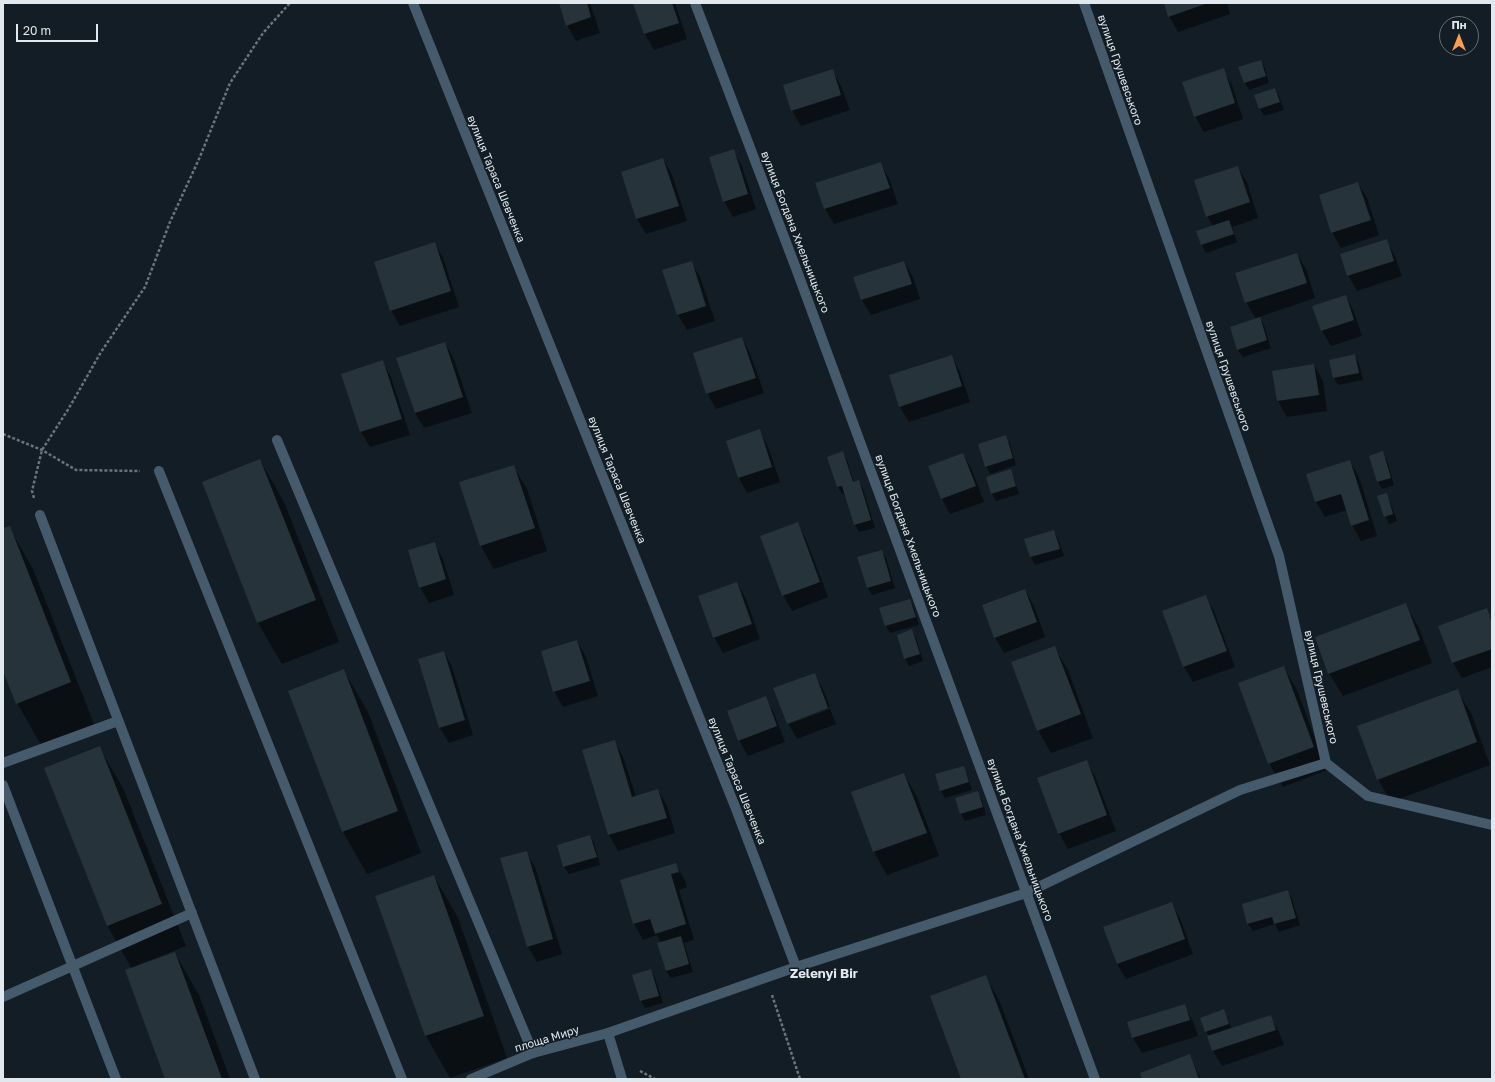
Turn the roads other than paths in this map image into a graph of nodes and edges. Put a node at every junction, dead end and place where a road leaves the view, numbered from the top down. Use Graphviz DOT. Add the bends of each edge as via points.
graph roads {
  1 [pos="413,3"];
  2 [pos="695,3"];
  3 [pos="1084,3"];
  4 [pos="277,440"];
  5 [pos="159,471"];
  6 [pos="40,515"];
  7 [pos="118,721"];
  8 [pos="3,763"];
  9 [pos="1326,764"];
  10 [pos="3,785"];
  11 [pos="1492,825"];
  12 [pos="1026,893"];
  13 [pos="192,913"];
  14 [pos="72,965"];
  15 [pos="796,967"];
  16 [pos="3,997"];
  17 [pos="608,1033"];
  18 [pos="533,1053"];
  19 [pos="116,1079"];
  20 [pos="255,1079"];
  21 [pos="402,1079"];
  22 [pos="471,1079"];
  23 [pos="622,1079"];
  24 [pos="1095,1079"];
  1 -- 15 [label="street, вулиця Тараса Шевченка" via="733,802"];
  2 -- 12 [label="street, вулиця Богдана Хмельницького" via="800,278"];
  3 -- 9 [label="street, вулиця Грушевського" via="1279,556"];
  4 -- 18 [label="street"];
  5 -- 21 [label="street"];
  6 -- 7 [label="street"];
  7 -- 8 [label="street"];
  7 -- 13 [label="street"];
  9 -- 11 [label="street" via="1368,796"];
  9 -- 12 [label="street, площа Миру" via="1240,790"];
  10 -- 14 [label="street"];
  12 -- 15 [label="street, площа Миру"];
  12 -- 24 [label="street, вулиця Богдана Хмельницького"];
  13 -- 14 [label="street"];
  13 -- 20 [label="street"];
  14 -- 16 [label="street"];
  14 -- 19 [label="street"];
  15 -- 17 [label="street, площа Миру"];
  17 -- 18 [label="street, площа Миру"];
  17 -- 23 [label="street"];
  18 -- 22 [label="street, площа Миру"];
}
